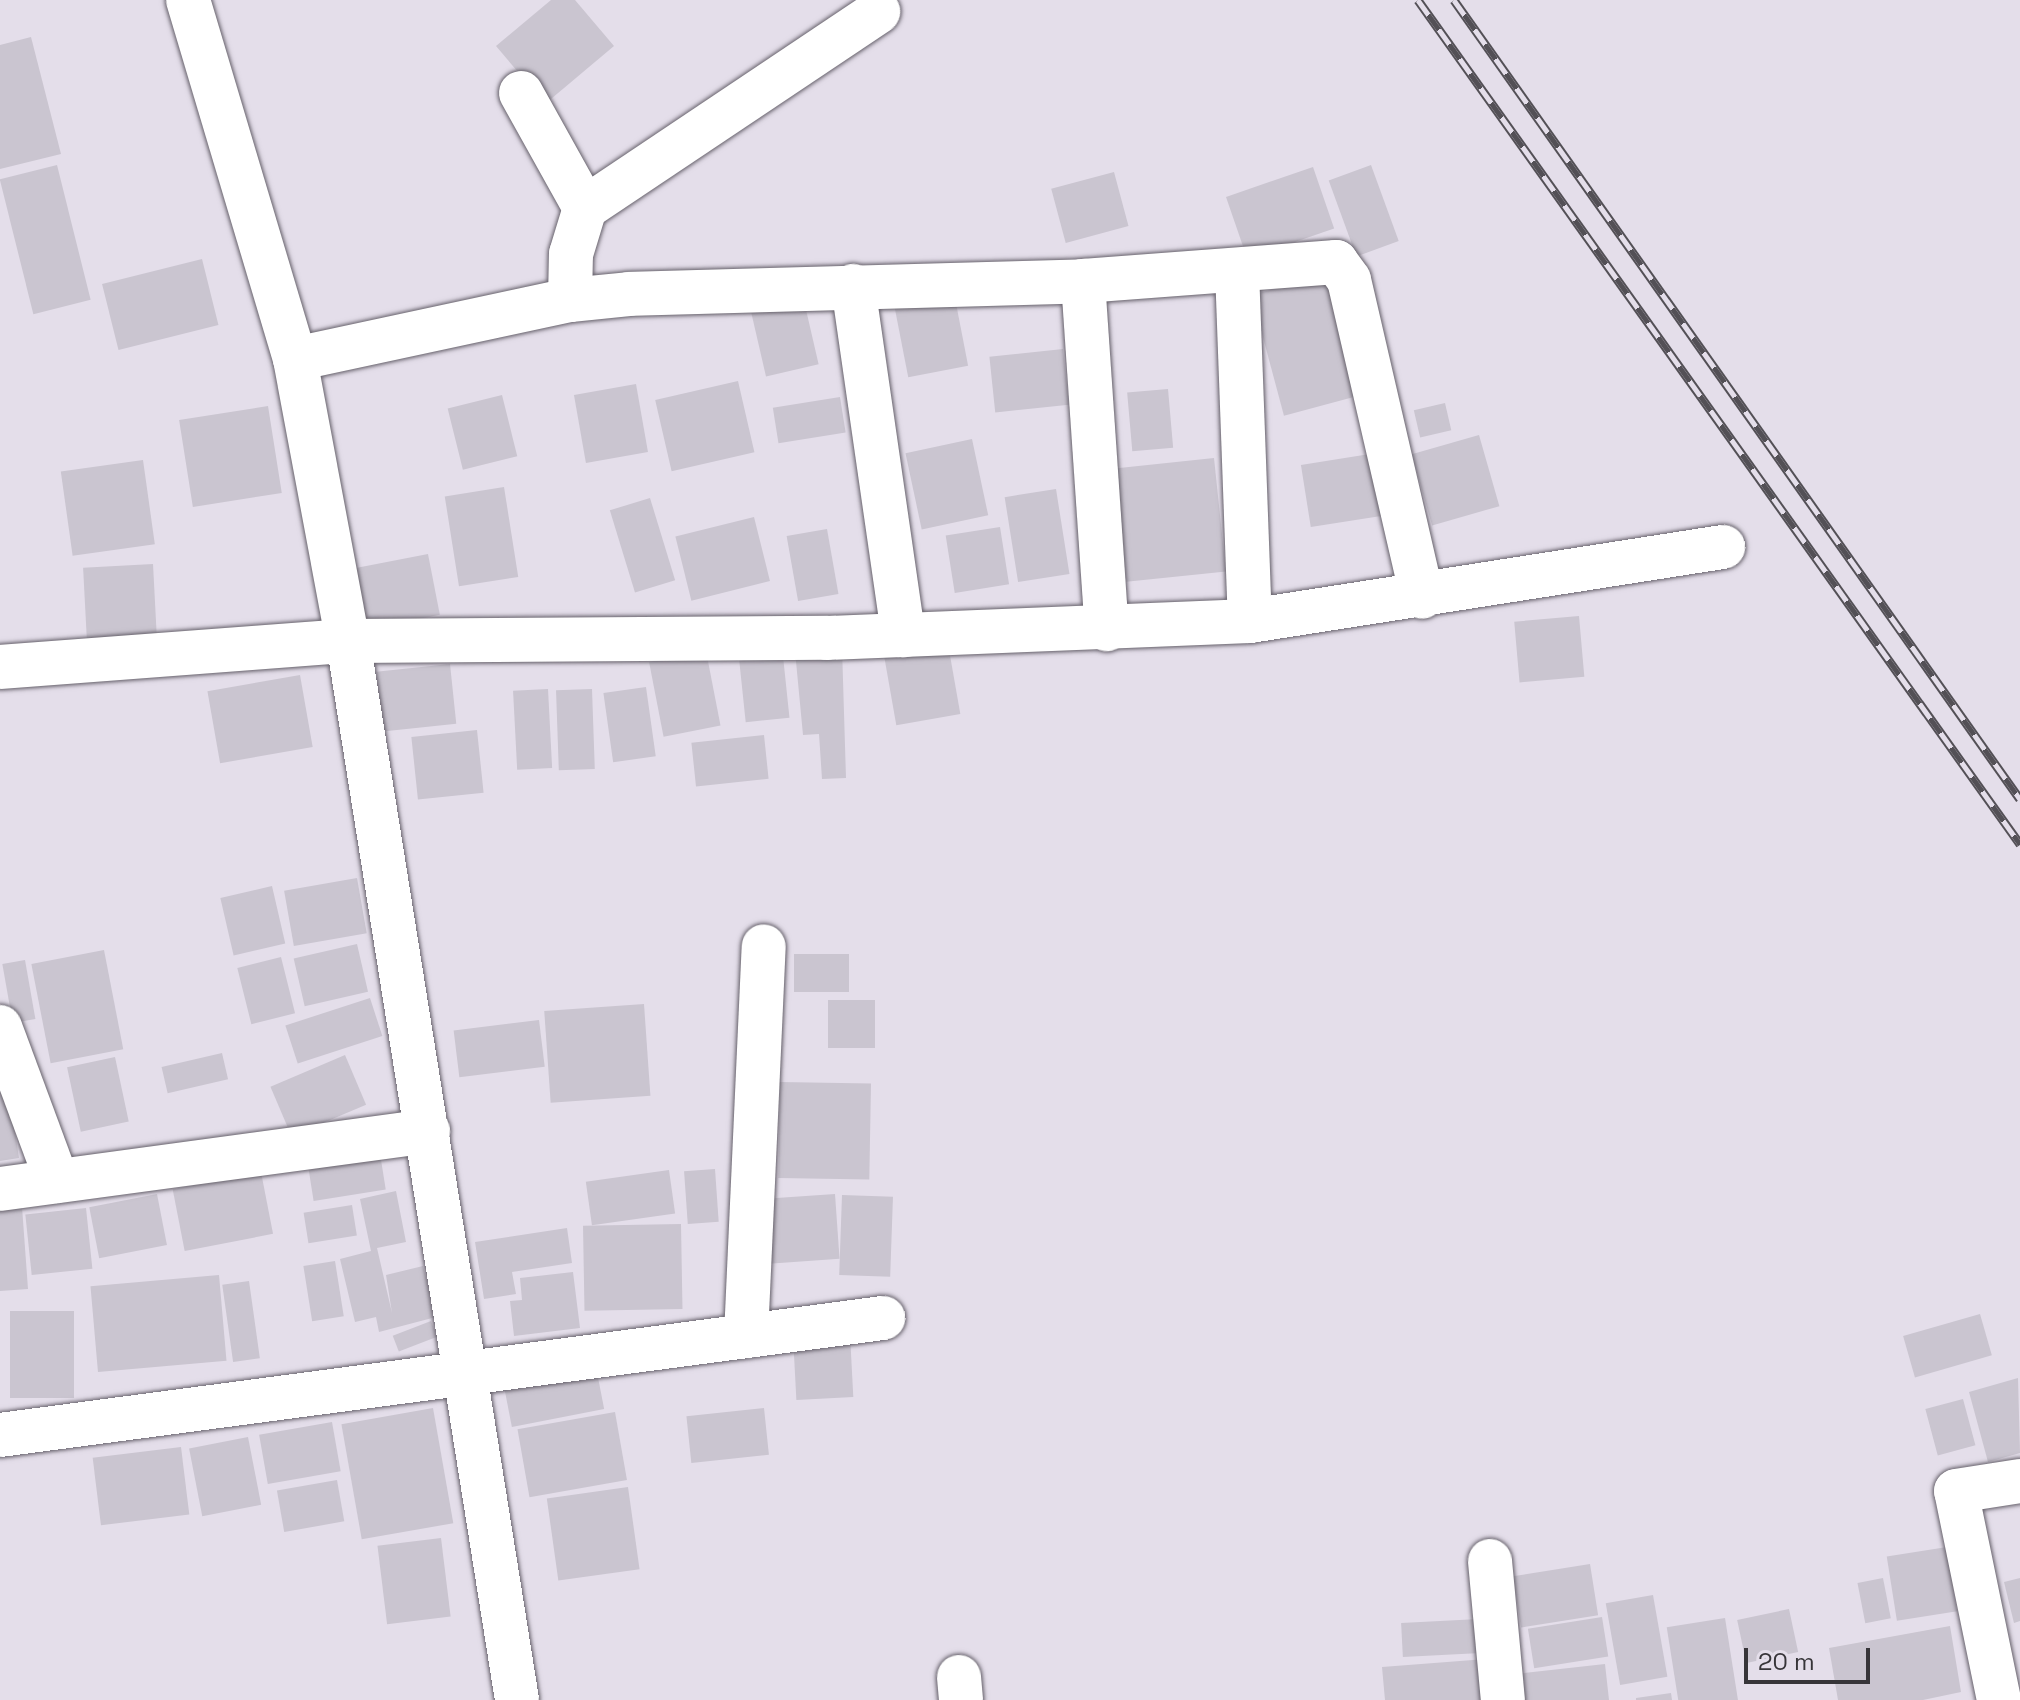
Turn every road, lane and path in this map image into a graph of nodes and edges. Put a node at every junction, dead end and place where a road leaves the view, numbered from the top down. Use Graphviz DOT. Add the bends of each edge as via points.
graph roads {
  1 [pos="188,0"];
  2 [pos="878,12"];
  3 [pos="521,93"];
  4 [pos="585,208"];
  5 [pos="1237,270"];
  6 [pos="1083,281"];
  7 [pos="853,286"];
  8 [pos="570,300"];
  9 [pos="295,359"];
  10 [pos="1723,547"];
  11 [pos="1422,597"];
  12 [pos="1250,621"];
  13 [pos="1107,629"];
  14 [pos="903,635"];
  15 [pos="348,641"];
  16 [pos="0,667"];
  17 [pos="764,946"];
  18 [pos="0,1027"];
  19 [pos="428,1131"];
  20 [pos="57,1181"];
  21 [pos="0,1189"];
  22 [pos="883,1318"];
  23 [pos="746,1336"];
  24 [pos="469,1373"];
  25 [pos="1,1426"];
  26 [pos="2020,1481"];
  27 [pos="1490,1561"];
  28 [pos="517,1700"];
  29 [pos="1503,1700"];
  30 [pos="1999,1700"];
  1 -- 9 [label="street"];
  2 -- 4 [label="street"];
  3 -- 4 [label="street"];
  4 -- 8 [label="street" via="571,254"];
  5 -- 6 [label="street"];
  5 -- 11 [label="street" via="1336,262 1344,268"];
  5 -- 12 [label="street"];
  6 -- 7 [label="street"];
  6 -- 13 [label="street"];
  7 -- 8 [label="street"];
  7 -- 14 [label="street"];
  8 -- 9 [label="street"];
  9 -- 15 [label="street"];
  10 -- 11 [label="street"];
  11 -- 12 [label="street"];
  12 -- 13 [label="street"];
  13 -- 14 [label="street"];
  14 -- 15 [label="street"];
  15 -- 16 [label="street"];
  15 -- 19 [label="street"];
  17 -- 23 [label="street"];
  18 -- 20 [label="street"];
  19 -- 20 [label="street"];
  19 -- 24 [label="street"];
  20 -- 21 [label="street"];
  22 -- 23 [label="street"];
  23 -- 24 [label="street"];
  24 -- 25 [label="street"];
  24 -- 28 [label="street"];
  26 -- 30 [label="street" via="1956,1491"];
  27 -- 29 [label="street"];
}
